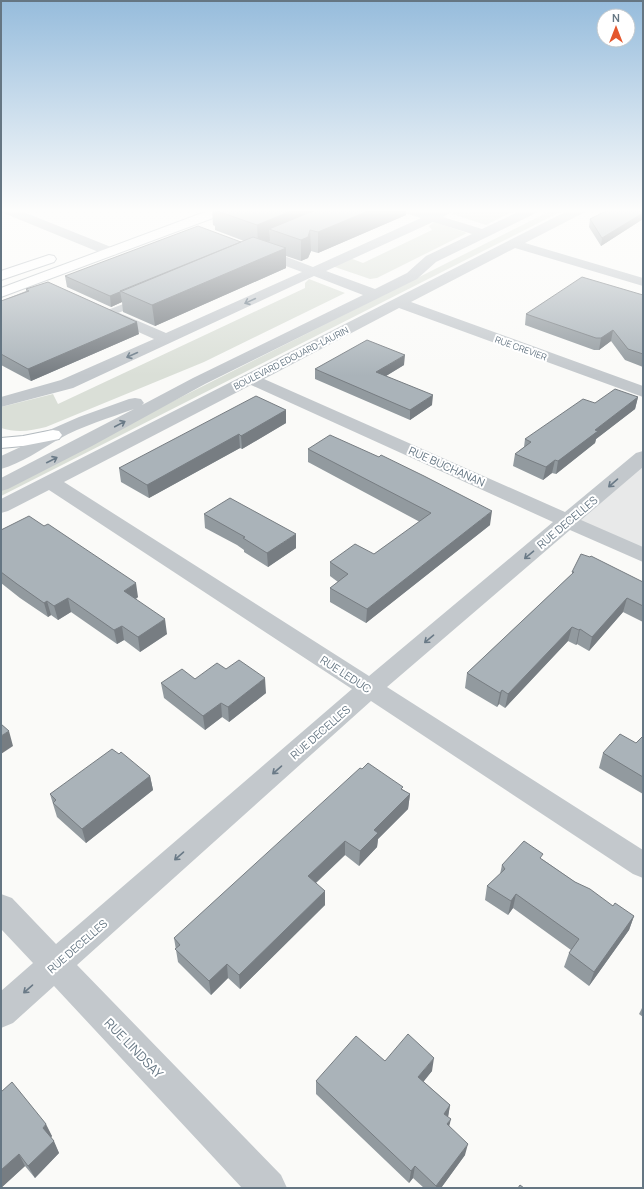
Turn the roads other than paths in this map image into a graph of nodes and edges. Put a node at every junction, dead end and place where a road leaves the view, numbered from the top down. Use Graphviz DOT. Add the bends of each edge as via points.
graph roads {
  1 [pos="33,264"];
  2 [pos="78,264"];
  3 [pos="293,264"];
  4 [pos="329,264"];
  5 [pos="425,264"];
  6 [pos="474,264"];
  7 [pos="584,264"];
  8 [pos="314,271"];
  9 [pos="1,276"];
  10 [pos="36,280"];
  11 [pos="643,282"];
  12 [pos="54,288"];
  13 [pos="1,293"];
  14 [pos="156,294"];
  15 [pos="375,294"];
  16 [pos="399,303"];
  17 [pos="95,307"];
  18 [pos="109,313"];
  19 [pos="167,339"];
  20 [pos="251,379"];
  21 [pos="199,381"];
  22 [pos="643,392"];
  23 [pos="1,402"];
  24 [pos="53,435"];
  25 [pos="1,442"];
  26 [pos="643,457"];
  27 [pos="1,463"];
  28 [pos="50,482"];
  29 [pos="1,485"];
  30 [pos="1,507"];
  31 [pos="569,521"];
  32 [pos="643,554"];
  33 [pos="369,689"];
  34 [pos="643,865"];
  35 [pos="1,908"];
  36 [pos="56,965"];
  37 [pos="1,1012"];
  38 [pos="268,1188"];
  1 -- 9 [label="main road"];
  2 -- 10 [label="main road"];
  3 -- 8 [label="street"];
  4 -- 8 [label="street"];
  5 -- 15 [label="street, BOULEVARD EDOUARD-LAURIN" via="412,276"];
  6 -- 16 [label="street, BOULEVARD EDOUARD-LAURIN"];
  7 -- 11 [label="street"];
  8 -- 15 [label="street"];
  8 -- 19 [label="street, one-way"];
  10 -- 12 [label="street"];
  10 -- 13 [label="main road"];
  14 -- 18 [label="lane"];
  15 -- 21 [label="street, BOULEVARD EDOUARD-LAURIN"];
  16 -- 20 [label="street, BOULEVARD EDOUARD-LAURIN"];
  16 -- 22 [label="street, RUE CREVIER"];
  17 -- 18 [label="street"];
  18 -- 19 [label="street"];
  19 -- 23 [label="street, one-way" via="67,384"];
  20 -- 28 [label="street, BOULEVARD EDOUARD-LAURIN"];
  20 -- 31 [label="street, RUE BUCHANAN"];
  21 -- 24 [label="street, BOULEVARD EDOUARD-LAURIN" via="85,421"];
  29 -- 21 [label="street, BOULEVARD EDOUARD-LAURIN, one-way"];
  24 -- 25 [label="main road"];
  24 -- 27 [label="street, BOULEVARD EDOUARD-LAURIN"];
  26 -- 31 [label="street, RUE DECELLES, one-way"];
  28 -- 30 [label="street, BOULEVARD EDOUARD-LAURIN"];
  28 -- 33 [label="street, RUE LEDUC"];
  31 -- 32 [label="street, RUE BUCHANAN"];
  31 -- 33 [label="street, RUE DECELLES, one-way"];
  33 -- 34 [label="street, RUE LEDUC"];
  33 -- 36 [label="street, RUE DECELLES, one-way"];
  35 -- 36 [label="street, RUE LINDSAY"];
  36 -- 37 [label="street, RUE DECELLES, one-way"];
  36 -- 38 [label="street, RUE LINDSAY"];
}
